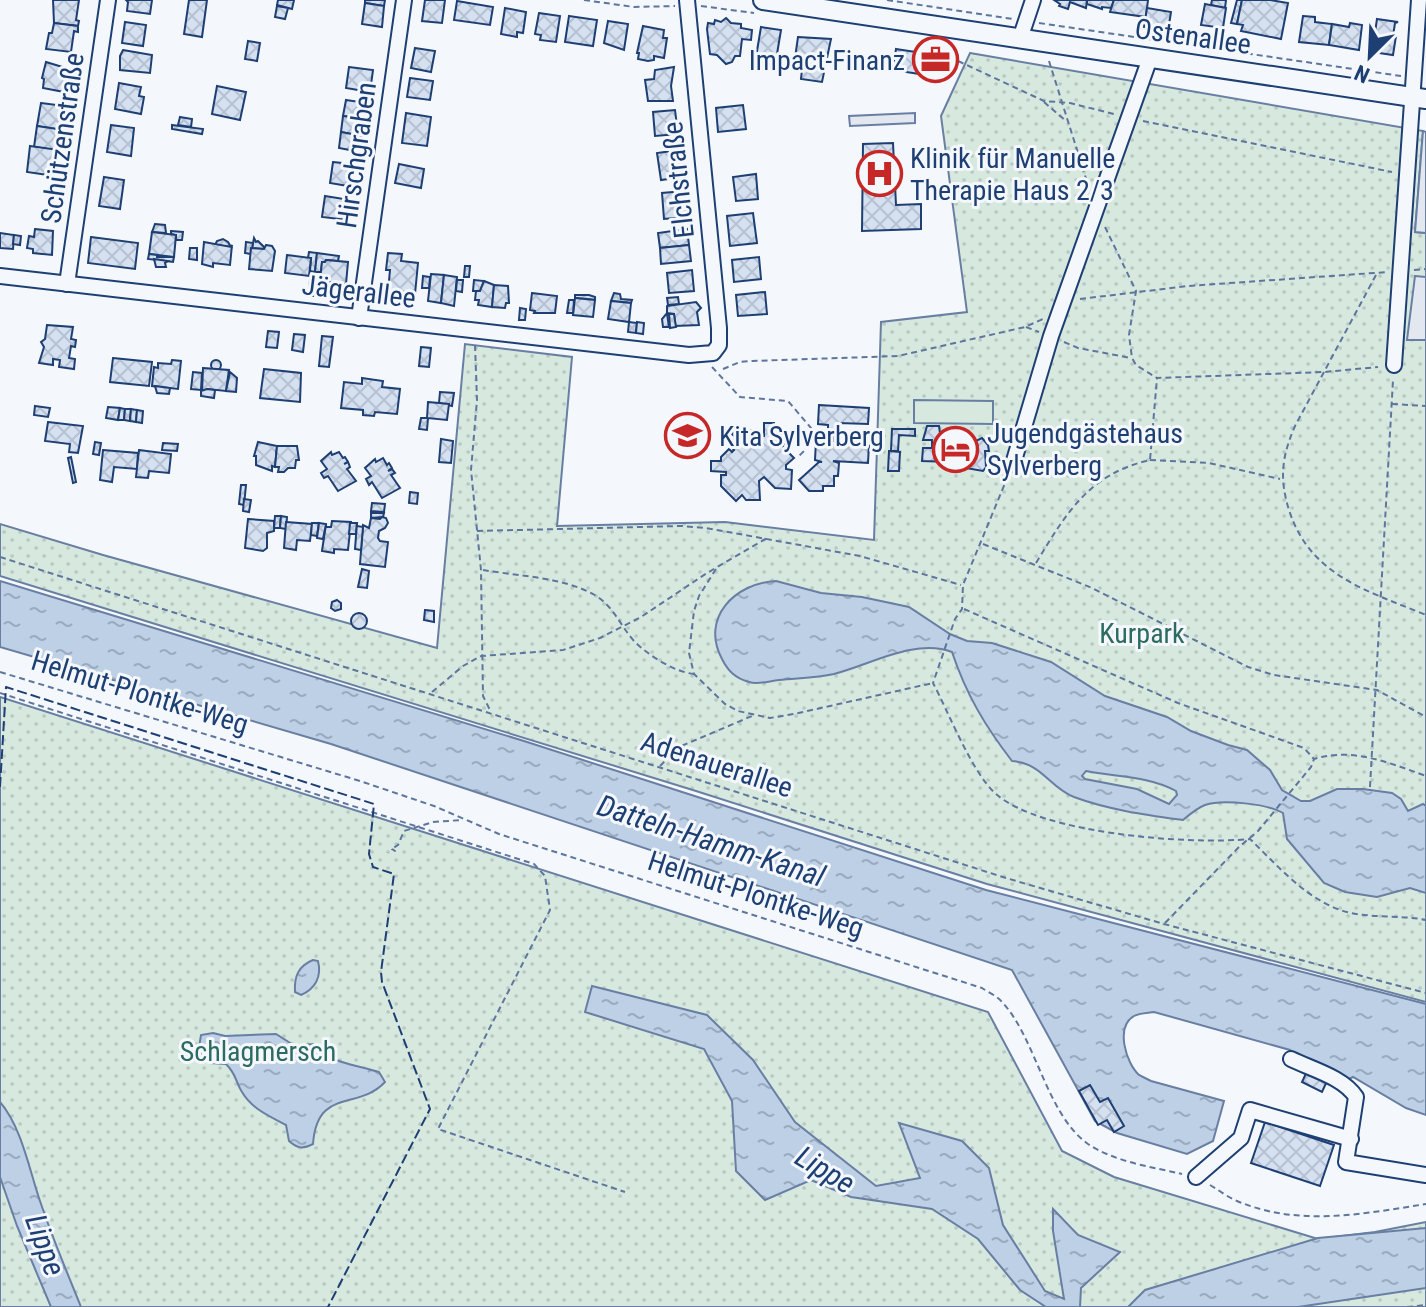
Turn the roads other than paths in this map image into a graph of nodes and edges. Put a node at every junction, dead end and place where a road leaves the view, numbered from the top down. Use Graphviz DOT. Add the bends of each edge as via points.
graph roads {
  1 [pos="108,0"];
  2 [pos="404,0"];
  3 [pos="687,0"];
  4 [pos="763,0"];
  5 [pos="1033,0"];
  6 [pos="1419,0"];
  7 [pos="1023,30"];
  8 [pos="1150,58"];
  9 [pos="1417,92"];
  10 [pos="0,276"];
  11 [pos="67,284"];
  12 [pos="359,318"];
  13 [pos="706,354"];
  14 [pos="1394,365"];
  15 [pos="1013,464"];
  16 [pos="1291,1059"];
  17 [pos="1351,1139"];
  18 [pos="1426,1175"];
  19 [pos="1196,1177"];
  1 -- 11 [label="street, Schützenstraße"];
  2 -- 12 [label="street, Hirschgraben"];
  3 -- 13 [label="street, Elchstraße" via="719,328 719,345"];
  4 -- 7 [label="main road, Ostenallee"];
  5 -- 7 [label="street"];
  6 -- 9 [label="street"];
  7 -- 8 [label="main road, Ostenallee" via="1049,43"];
  8 -- 9 [label="main road, Ostenallee"];
  8 -- 15 [label="street" via="1051,336"];
  9 -- 14 [label="street"];
  10 -- 11 [label="street, Jägerallee"];
  11 -- 12 [label="street, Jägerallee"];
  12 -- 13 [label="street, Jägerallee"];
  16 -- 17 [label="street" via="1356,1097"];
  17 -- 18 [label="street" via="1346,1162"];
  17 -- 19 [label="street" via="1250,1110 1241,1138"];
}
